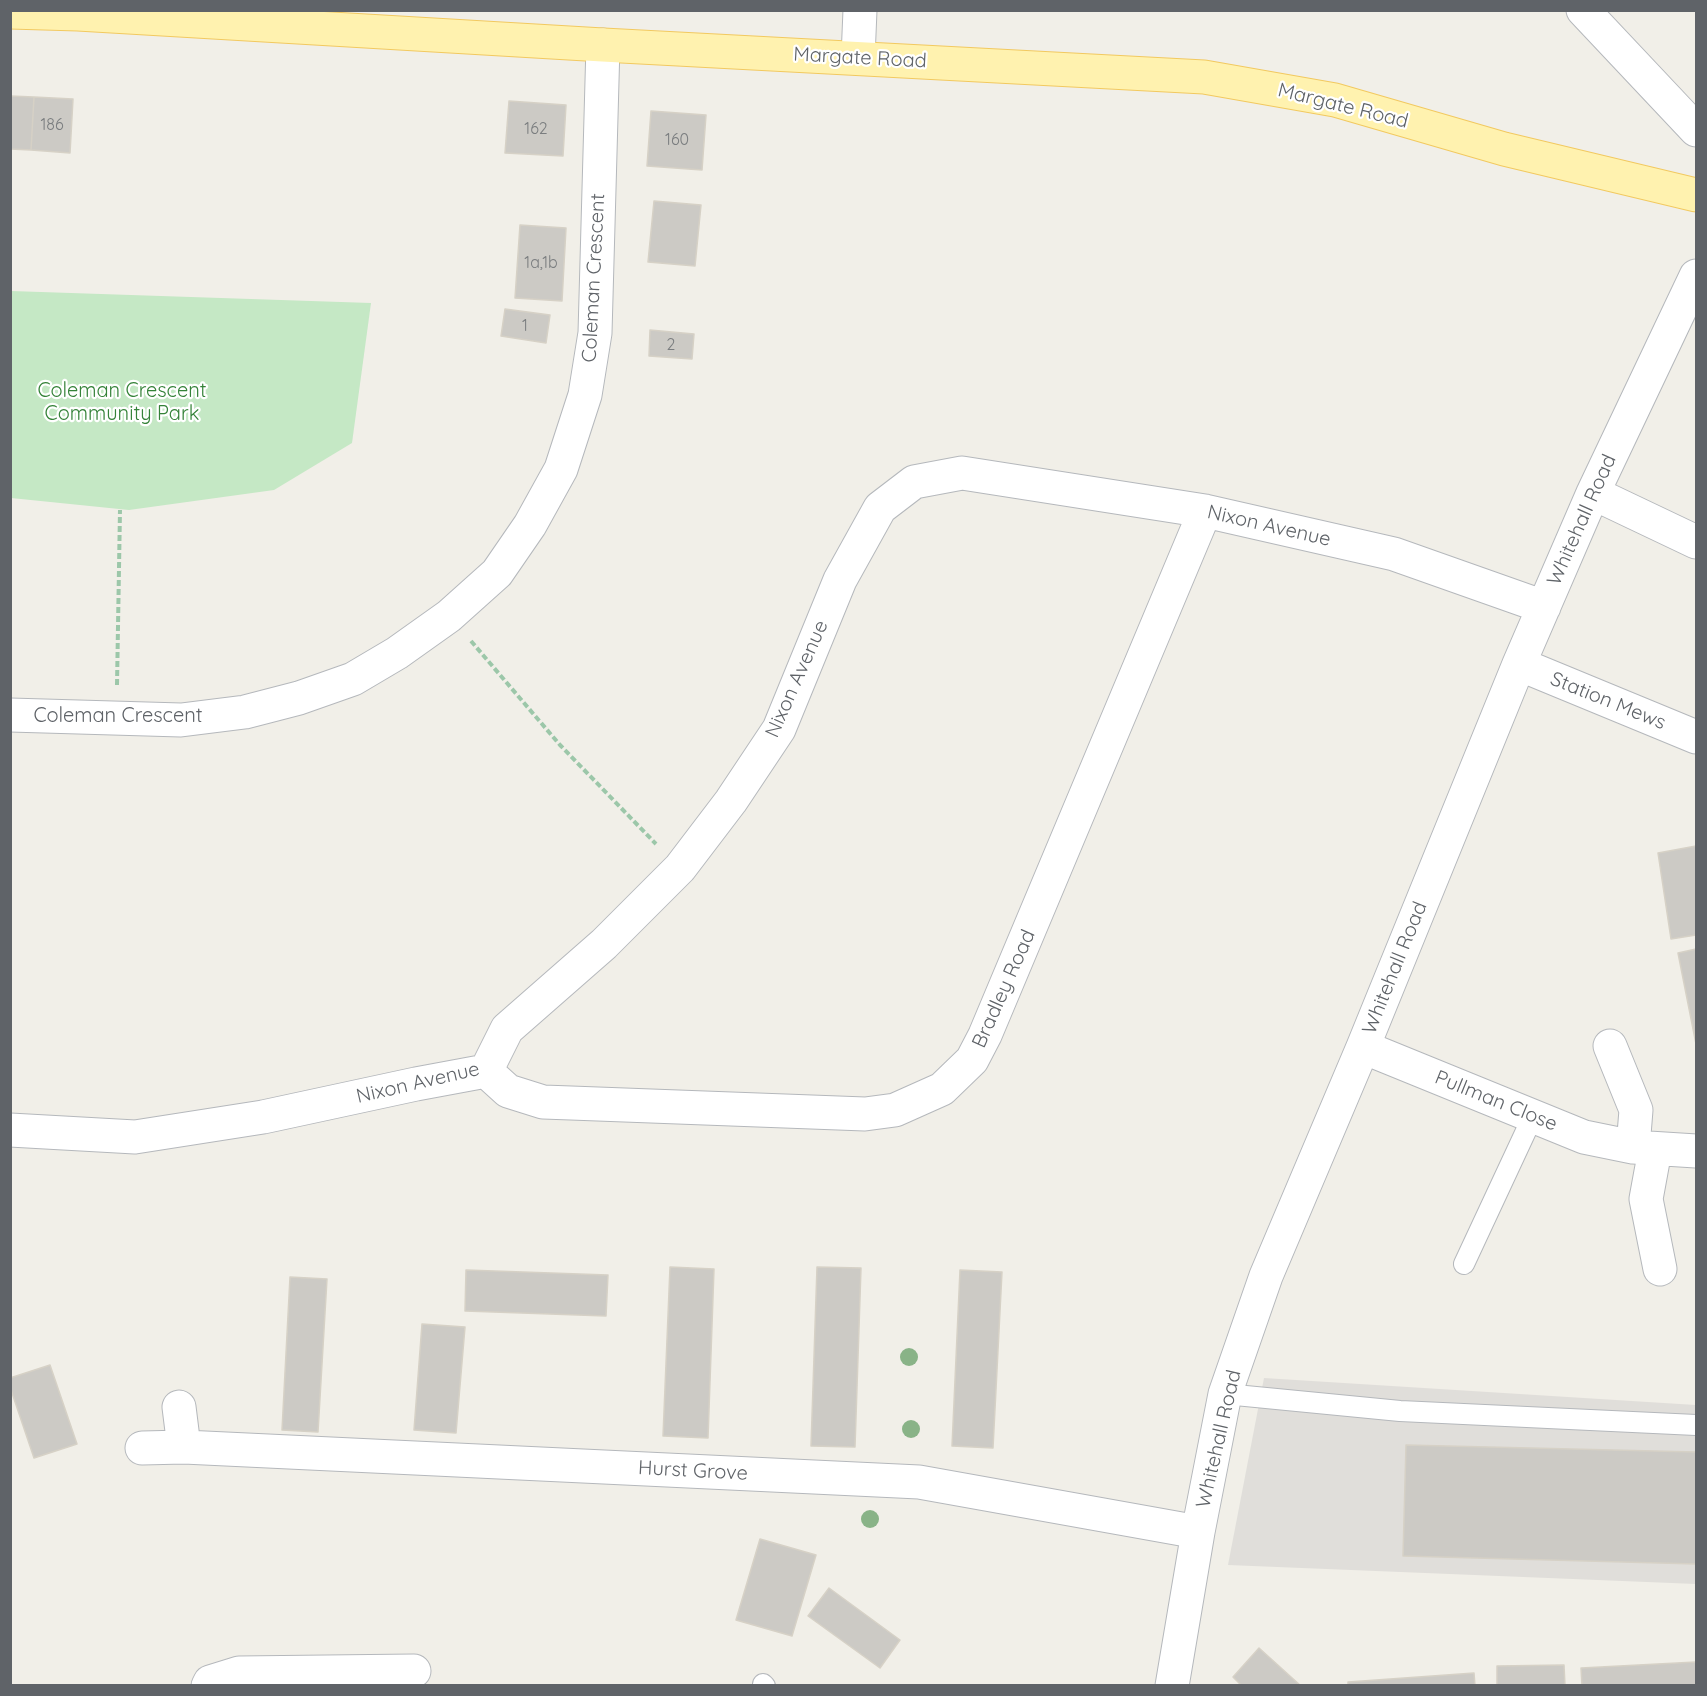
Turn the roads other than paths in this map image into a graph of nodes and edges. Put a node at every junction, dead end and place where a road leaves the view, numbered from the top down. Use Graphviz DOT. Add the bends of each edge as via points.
graph roads {
  1 [pos="860,10"];
  2 [pos="1583,10"];
  3 [pos="10,12"];
  4 [pos="78,12"];
  5 [pos="603,45"];
  6 [pos="858,58"];
  7 [pos="1696,130"];
  8 [pos="1696,195"];
  9 [pos="1696,276"];
  10 [pos="1593,493"];
  11 [pos="1205,511"];
  12 [pos="1696,543"];
  13 [pos="1544,607"];
  14 [pos="1518,664"];
  15 [pos="10,716"];
  16 [pos="1696,737"];
  17 [pos="1610,1046"];
  18 [pos="1363,1047"];
  19 [pos="486,1071"];
  20 [pos="1533,1116"];
  21 [pos="10,1130"];
  22 [pos="1644,1148"];
  23 [pos="1696,1151"];
  24 [pos="1464,1264"];
  25 [pos="1660,1269"];
  26 [pos="1225,1394"];
  27 [pos="179,1407"];
  28 [pos="1696,1425"];
  29 [pos="184,1447"];
  30 [pos="142,1448"];
  31 [pos="1198,1532"];
  32 [pos="414,1671"];
  33 [pos="208,1686"];
  34 [pos="1172,1686"];
  1 -- 6 [label="street"];
  2 -- 7 [label="street"];
  3 -- 4 [label="main road, Margate Road"];
  4 -- 5 [label="main road, Margate Road"];
  5 -- 6 [label="main road, Margate Road"];
  5 -- 15 [label="street, Coleman Crescent" via="595,333 585,395 561,469 497,573 449,616 397,653 353,679 299,698 245,712 181,720"];
  6 -- 8 [label="main road, Margate Road" via="1204,77 1335,100 1504,149"];
  9 -- 10 [label="street, Whitehall Road"];
  10 -- 12 [label="street"];
  10 -- 13 [label="street, Whitehall Road"];
  11 -- 13 [label="street, Nixon Avenue" via="1394,554"];
  11 -- 19 [label="street, Nixon Avenue" via="962,473 914,482 880,508 840,580 779,729 732,801 680,868 604,944 507,1029"];
  11 -- 19 [label="street, Bradley Road" via="985,1035 972,1060 942,1089 895,1110 865,1114 543,1102 508,1091"];
  13 -- 14 [label="street, Whitehall Road"];
  14 -- 16 [label="street, Station Mews"];
  14 -- 18 [label="street, Whitehall Road"];
  17 -- 22 [label="street" via="1636,1110"];
  18 -- 20 [label="street, Pullman Close"];
  18 -- 26 [label="street, Whitehall Road" via="1266,1276"];
  19 -- 21 [label="street, Nixon Avenue" via="263,1117 135,1137"];
  20 -- 22 [label="street, Pullman Close" via="1584,1137"];
  20 -- 24 [label="lane"];
  22 -- 23 [label="street, Pullman Close"];
  22 -- 25 [label="street" via="1646,1199"];
  26 -- 28 [label="lane" via="1400,1411"];
  26 -- 31 [label="street, Whitehall Road"];
  27 -- 29 [label="street"];
  29 -- 30 [label="street, Hurst Grove"];
  29 -- 31 [label="street, Hurst Grove" via="919,1482"];
  31 -- 34 [label="street, Whitehall Road"];
  32 -- 33 [label="street" via="239,1673"];
}
